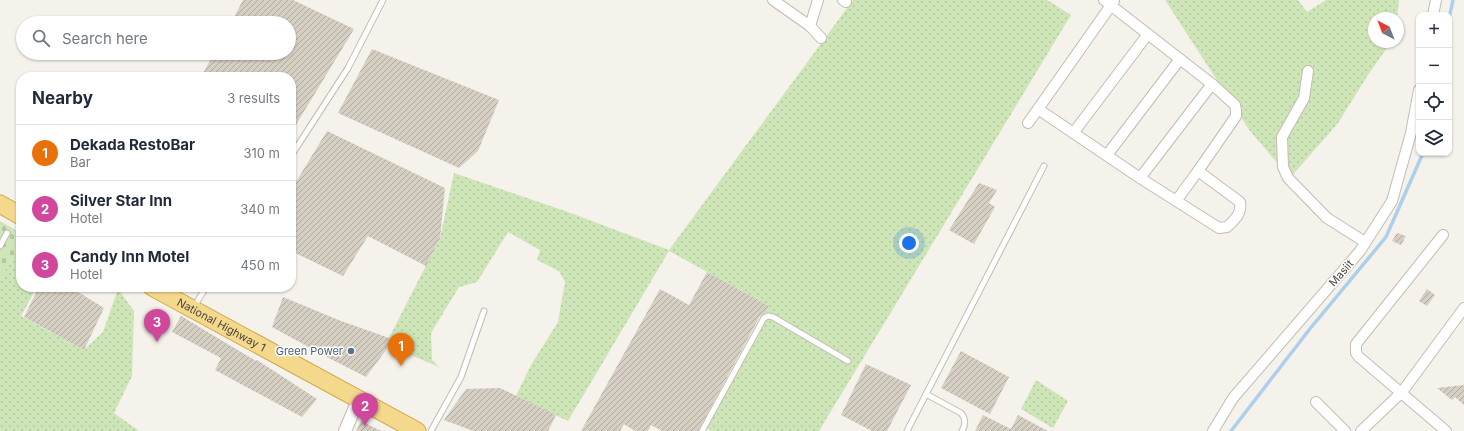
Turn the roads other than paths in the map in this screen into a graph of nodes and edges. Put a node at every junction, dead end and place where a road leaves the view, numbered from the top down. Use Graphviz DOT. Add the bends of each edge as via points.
graph roads {
  1 [pos="383,0"];
  2 [pos="774,0"];
  3 [pos="818,0"];
  4 [pos="1436,0"];
  5 [pos="1110,2"];
  6 [pos="1434,12"];
  7 [pos="810,26"];
  8 [pos="1148,34"];
  9 [pos="821,38"];
  10 [pos="1180,59"];
  11 [pos="1308,71"];
  12 [pos="1212,84"];
  13 [pos="1416,106"];
  14 [pos="1038,109"];
  15 [pos="1028,123"];
  16 [pos="1074,132"];
  17 [pos="296,148"];
  18 [pos="1107,155"];
  19 [pos="1044,166"];
  20 [pos="1198,171"];
  21 [pos="1140,178"];
  22 [pos="1176,201"];
  23 [pos="1,206"];
  24 [pos="16,214"];
  25 [pos="7,233"];
  26 [pos="1443,235"];
  27 [pos="1365,242"];
  28 [pos="0,246"];
  29 [pos="161,292"];
  30 [pos="203,292"];
  31 [pos="1464,308"];
  32 [pos="192,309"];
  33 [pos="484,311"];
  34 [pos="848,361"];
  35 [pos="1402,392"];
  36 [pos="926,394"];
  37 [pos="359,398"];
  38 [pos="1316,402"];
  39 [pos="345,431"];
  40 [pos="418,431"];
  41 [pos="431,431"];
  42 [pos="702,431"];
  43 [pos="907,431"];
  44 [pos="962,431"];
  45 [pos="1213,431"];
  46 [pos="1345,431"];
  47 [pos="1361,431"];
  48 [pos="1446,431"];
  1 -- 17 [label="lane" via="348,68"];
  2 -- 7 [label="street"];
  3 -- 7 [label="street"];
  4 -- 6 [label="street"];
  5 -- 8 [label="street"];
  5 -- 14 [label="street"];
  7 -- 9 [label="street"];
  8 -- 10 [label="street"];
  8 -- 16 [label="street"];
  10 -- 12 [label="street"];
  10 -- 18 [label="street"];
  11 -- 27 [label="street" via="1304,98 1282,137 1284,167 1288,178 1327,218"];
  12 -- 20 [label="street" via="1235,105 1236,116"];
  12 -- 21 [label="street"];
  13 -- 27 [label="street, Masiit" via="1392,201"];
  14 -- 15 [label="street"];
  14 -- 16 [label="street"];
  16 -- 18 [label="street"];
  18 -- 21 [label="street"];
  19 -- 36 [label="lane"];
  20 -- 22 [label="street"];
  20 -- 22 [label="street" via="1240,202 1239,214 1227,227 1219,228"];
  21 -- 22 [label="street"];
  23 -- 24 [label="highway"];
  25 -- 28 [label="lane"];
  26 -- 35 [label="street" via="1356,344 1356,353 1359,357"];
  27 -- 45 [label="street, Masiit" via="1233,398"];
  29 -- 32 [label="highway, National Highway 1"];
  30 -- 32 [label="lane"];
  31 -- 35 [label="street"];
  32 -- 37 [label="highway, National Highway 1"];
  33 -- 41 [label="lane" via="461,376"];
  34 -- 42 [label="lane" via="768,316 764,318"];
  35 -- 47 [label="street"];
  35 -- 48 [label="street"];
  36 -- 43 [label="lane"];
  36 -- 44 [label="lane" via="961,413 965,418"];
  37 -- 39 [label="street"];
  37 -- 40 [label="highway, National Highway 1"];
  38 -- 46 [label="street"];
}
